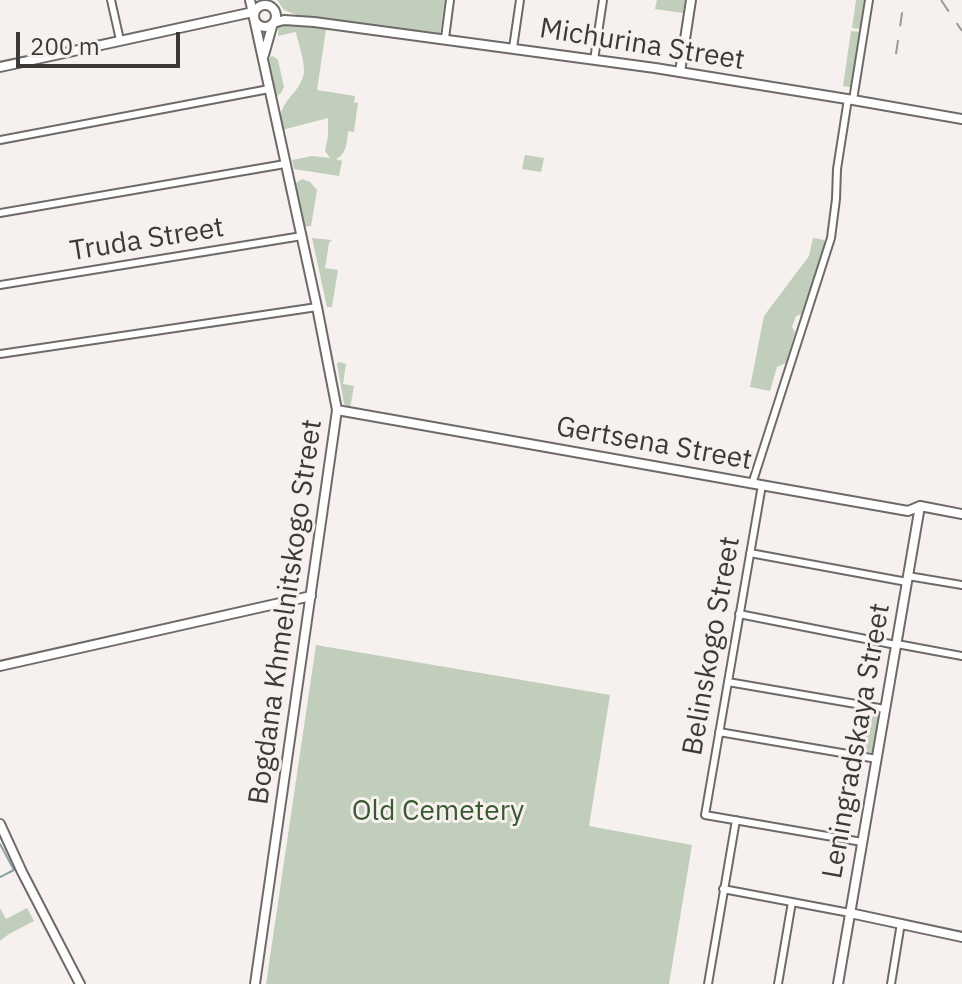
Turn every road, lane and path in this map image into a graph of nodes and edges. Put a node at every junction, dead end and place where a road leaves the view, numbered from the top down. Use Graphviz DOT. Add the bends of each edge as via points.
graph roads {
  1 [pos="111,0"];
  2 [pos="250,0"];
  3 [pos="273,0"];
  4 [pos="450,0"];
  5 [pos="520,0"];
  6 [pos="603,0"];
  7 [pos="691,0"];
  8 [pos="869,0"];
  9 [pos="276,13"];
  10 [pos="254,15"];
  11 [pos="314,22"];
  12 [pos="273,23"];
  13 [pos="445,38"];
  14 [pos="120,40"];
  15 [pos="513,48"];
  16 [pos="263,60"];
  17 [pos="594,60"];
  18 [pos="0,67"];
  19 [pos="680,72"];
  20 [pos="269,89"];
  21 [pos="850,99"];
  22 [pos="962,119"];
  23 [pos="0,140"];
  24 [pos="285,164"];
  25 [pos="0,213"];
  26 [pos="302,236"];
  27 [pos="0,285"];
  28 [pos="317,307"];
  29 [pos="0,354"];
  30 [pos="337,410"];
  31 [pos="757,484"];
  32 [pos="920,506"];
  33 [pos="908,511"];
  34 [pos="962,514"];
  35 [pos="918,522"];
  36 [pos="750,553"];
  37 [pos="908,579"];
  38 [pos="962,585"];
  39 [pos="311,596"];
  40 [pos="739,614"];
  41 [pos="896,644"];
  42 [pos="962,656"];
  43 [pos="0,666"];
  44 [pos="728,682"];
  45 [pos="885,709"];
  46 [pos="719,732"];
  47 [pos="877,759"];
  48 [pos="736,820"];
  49 [pos="0,824"];
  50 [pos="862,842"];
  51 [pos="723,889"];
  52 [pos="792,902"];
  53 [pos="850,913"];
  54 [pos="901,923"];
  55 [pos="962,937"];
  56 [pos="80,984"];
  57 [pos="255,984"];
  58 [pos="708,984"];
  59 [pos="778,984"];
  60 [pos="838,984"];
  61 [pos="891,984"];
  1 -- 14 [label="street"];
  2 -- 10 [label="street, Bogdana Khmelnitskogo Street"];
  3 -- 9 [label="street"];
  4 -- 13 [label="street"];
  5 -- 15 [label="street"];
  6 -- 17 [label="street"];
  7 -- 19 [label="street"];
  8 -- 21 [label="street, Belinskogo Street"];
  9 -- 10 [label="street" via="262,5"];
  9 -- 11 [label="street, Michurina Street"];
  9 -- 12 [label="street"];
  10 -- 12 [label="street" via="261,26"];
  10 -- 14 [label="street"];
  10 -- 16 [label="street, Bogdana Khmelnitskogo Street"];
  11 -- 12 [label="street, Michurina Street"];
  11 -- 13 [label="street, Michurina Street"];
  12 -- 16 [label="street, Bogdana Khmelnitskogo Street"];
  13 -- 15 [label="street, Michurina Street"];
  14 -- 18 [label="street"];
  15 -- 17 [label="street, Michurina Street"];
  16 -- 20 [label="street, Bogdana Khmelnitskogo Street"];
  17 -- 19 [label="street, Michurina Street"];
  19 -- 21 [label="street, Michurina Street"];
  20 -- 23 [label="street"];
  20 -- 24 [label="street, Bogdana Khmelnitskogo Street"];
  21 -- 22 [label="street, Michurina Street"];
  21 -- 31 [label="street, Belinskogo Street" via="831,238"];
  24 -- 25 [label="street"];
  24 -- 26 [label="street, Bogdana Khmelnitskogo Street"];
  26 -- 27 [label="street, Truda Street"];
  26 -- 28 [label="street, Bogdana Khmelnitskogo Street"];
  28 -- 29 [label="street"];
  28 -- 30 [label="street, Bogdana Khmelnitskogo Street"];
  30 -- 31 [label="street, Gertsena Street"];
  30 -- 39 [label="street, Bogdana Khmelnitskogo Street"];
  31 -- 33 [label="street, Gertsena Street"];
  31 -- 36 [label="street, Belinskogo Street"];
  32 -- 33 [label="street"];
  32 -- 34 [label="street"];
  32 -- 35 [label="street, Leningradskaya Street"];
  33 -- 35 [label="street"];
  35 -- 37 [label="street, Leningradskaya Street"];
  36 -- 37 [label="street"];
  36 -- 40 [label="street, Belinskogo Street"];
  37 -- 38 [label="street"];
  37 -- 41 [label="street, Leningradskaya Street"];
  39 -- 43 [label="street"];
  39 -- 57 [label="street, Bogdana Khmelnitskogo Street"];
  40 -- 41 [label="street"];
  40 -- 44 [label="street, Belinskogo Street"];
  41 -- 42 [label="street"];
  41 -- 45 [label="street, Leningradskaya Street"];
  44 -- 45 [label="street"];
  44 -- 46 [label="street, Belinskogo Street"];
  45 -- 47 [label="street, Leningradskaya Street"];
  46 -- 47 [label="street"];
  46 -- 48 [label="street, Belinskogo Street" via="705,815"];
  47 -- 50 [label="street, Leningradskaya Street"];
  48 -- 50 [label="street"];
  48 -- 51 [label="street"];
  49 -- 56 [label="street"];
  50 -- 53 [label="street, Leningradskaya Street"];
  51 -- 52 [label="street"];
  51 -- 58 [label="street"];
  52 -- 53 [label="street"];
  52 -- 59 [label="street"];
  53 -- 54 [label="street"];
  53 -- 60 [label="street, Leningradskaya Street"];
  54 -- 55 [label="street"];
  54 -- 61 [label="street"];
}
